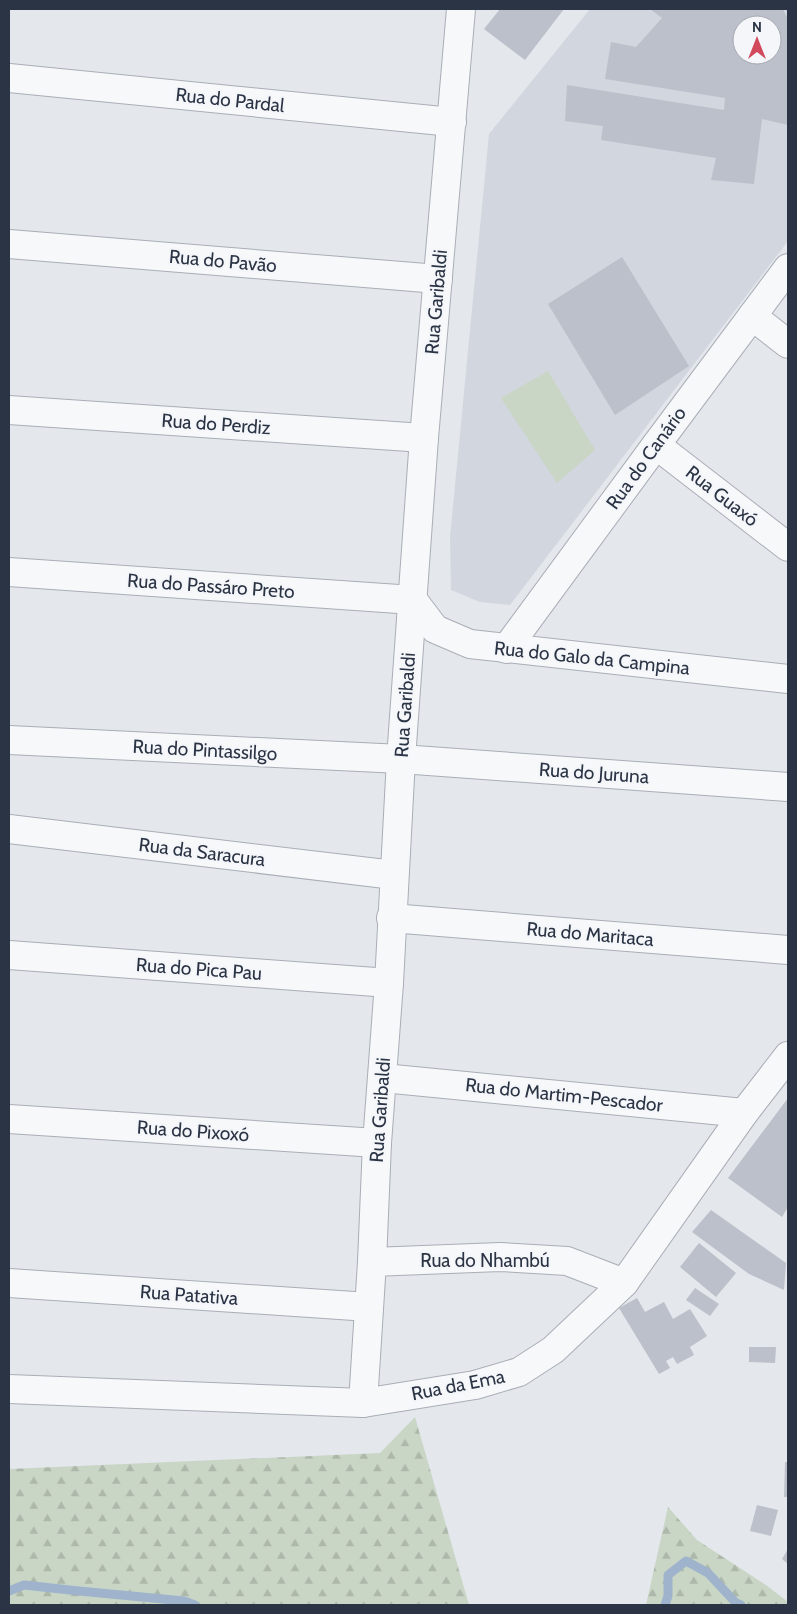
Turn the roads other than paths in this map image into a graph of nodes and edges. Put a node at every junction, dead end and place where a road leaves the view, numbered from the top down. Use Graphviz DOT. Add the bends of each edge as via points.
graph roads {
  1 [pos="461,9"];
  2 [pos="9,78"];
  3 [pos="452,122"];
  4 [pos="9,244"];
  5 [pos="788,268"];
  6 [pos="438,279"];
  7 [pos="752,316"];
  8 [pos="788,344"];
  9 [pos="9,410"];
  10 [pos="424,438"];
  11 [pos="656,445"];
  12 [pos="788,547"];
  13 [pos="9,572"];
  14 [pos="413,600"];
  15 [pos="506,649"];
  16 [pos="788,679"];
  17 [pos="9,740"];
  18 [pos="401,759"];
  19 [pos="788,787"];
  20 [pos="9,828"];
  21 [pos="394,875"];
  22 [pos="391,918"];
  23 [pos="788,950"];
  24 [pos="9,956"];
  25 [pos="389,983"];
  26 [pos="788,1056"];
  27 [pos="383,1078"];
  28 [pos="744,1113"];
  29 [pos="9,1119"];
  30 [pos="377,1143"];
  31 [pos="372,1262"];
  32 [pos="9,1283"];
  33 [pos="624,1283"];
  34 [pos="369,1307"];
  35 [pos="9,1389"];
  36 [pos="363,1403"];
  1 -- 3 [label="street, Rua Garibaldi"];
  2 -- 3 [label="street, Rua do Pardal"];
  3 -- 6 [label="street, Rua Garibaldi"];
  4 -- 6 [label="street, Rua do Pavão"];
  5 -- 7 [label="street, Rua do Canário"];
  6 -- 10 [label="street, Rua Garibaldi"];
  7 -- 8 [label="street"];
  7 -- 11 [label="street, Rua do Canário"];
  9 -- 10 [label="street, Rua do Perdiz"];
  10 -- 14 [label="street, Rua Garibaldi"];
  11 -- 12 [label="street, Rua Guaxó"];
  11 -- 15 [label="street, Rua do Canário"];
  13 -- 14 [label="street, Rua do Passáro Preto"];
  14 -- 15 [label="street, Rua do Galo da Campina" via="435,629 470,644"];
  14 -- 18 [label="street, Rua Garibaldi"];
  15 -- 16 [label="street, Rua do Galo da Campina"];
  17 -- 18 [label="street, Rua do Pintassilgo"];
  18 -- 19 [label="street, Rua do Juruna"];
  18 -- 21 [label="street, Rua Garibaldi"];
  20 -- 21 [label="street, Rua da Saracura"];
  21 -- 22 [label="street, Rua Garibaldi"];
  22 -- 23 [label="street, Rua do Maritaca"];
  22 -- 25 [label="street, Rua Garibaldi"];
  24 -- 25 [label="street, Rua do Pica Pau"];
  25 -- 27 [label="street, Rua Garibaldi"];
  26 -- 28 [label="street, Rua da Ema"];
  27 -- 28 [label="street, Rua do Martim-Pescador"];
  27 -- 30 [label="street, Rua Garibaldi"];
  28 -- 33 [label="street, Rua da Ema"];
  29 -- 30 [label="street, Rua do Pixoxó"];
  30 -- 31 [label="street, Rua Garibaldi"];
  31 -- 33 [label="street, Rua do Nhambú" via="500,1256 567,1261"];
  31 -- 34 [label="street, Rua Garibaldi"];
  32 -- 34 [label="street, Rua Patativa"];
  33 -- 36 [label="street, Rua da Ema" via="553,1350 519,1372 475,1385"];
  34 -- 36 [label="street, Rua Garibaldi"];
  35 -- 36 [label="street, Rua da Ema"];
}
